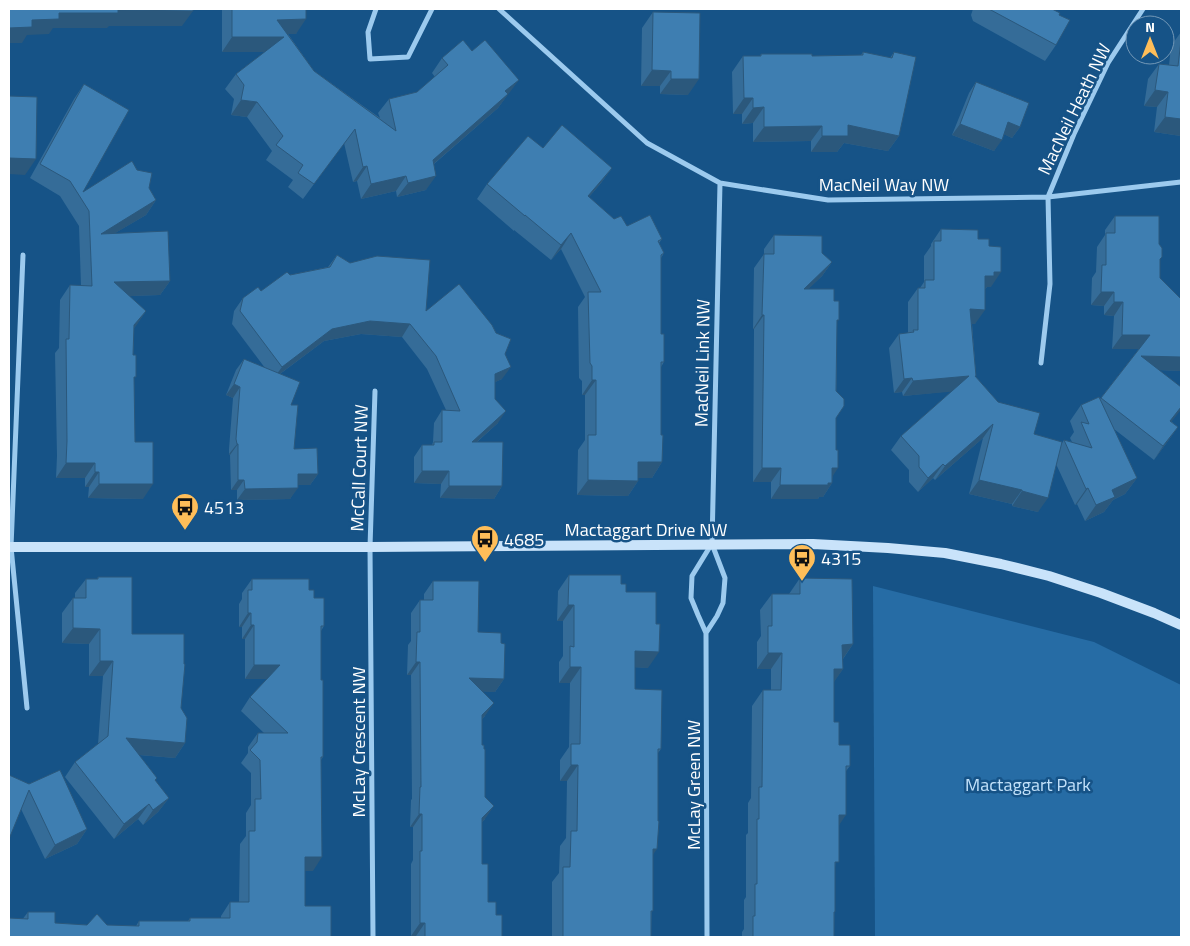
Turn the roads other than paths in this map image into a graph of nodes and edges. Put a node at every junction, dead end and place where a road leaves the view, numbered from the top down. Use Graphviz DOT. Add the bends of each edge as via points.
graph roads {
  1 [pos="376,9"];
  2 [pos="432,9"];
  3 [pos="499,9"];
  4 [pos="1143,9"];
  5 [pos="1181,182"];
  6 [pos="720,183"];
  7 [pos="1048,196"];
  8 [pos="23,255"];
  9 [pos="1042,363"];
  10 [pos="375,391"];
  11 [pos="712,544"];
  12 [pos="10,547"];
  13 [pos="370,547"];
  14 [pos="1181,625"];
  15 [pos="706,633"];
  16 [pos="27,708"];
  17 [pos="373,937"];
  18 [pos="706,937"];
  1 -- 2 [label="street" via="368,32 370,59 408,57"];
  3 -- 6 [label="street, MacNeil Way NW" via="647,143"];
  4 -- 7 [label="street, MacNeil Heath NW" via="1108,63"];
  5 -- 7 [label="street, MacNeil Way NW"];
  6 -- 7 [label="street, MacNeil Way NW" via="828,200"];
  6 -- 11 [label="street, MacNeil Link NW"];
  7 -- 9 [label="street" via="1050,284"];
  8 -- 12 [label="street"];
  10 -- 13 [label="street, McCall Court NW"];
  11 -- 13 [label="street, Mactaggart Drive NW"];
  11 -- 14 [label="street, Mactaggart Drive NW" via="840,545 945,553 1049,576"];
  11 -- 15 [label="street" via="725,578 723,603"];
  11 -- 15 [label="street, McLay Green NW" via="692,576 691,598"];
  12 -- 13 [label="street, Mactaggart Drive NW"];
  12 -- 16 [label="street"];
  13 -- 17 [label="street, McLay Crescent NW"];
  15 -- 18 [label="street, McLay Green NW"];
}
